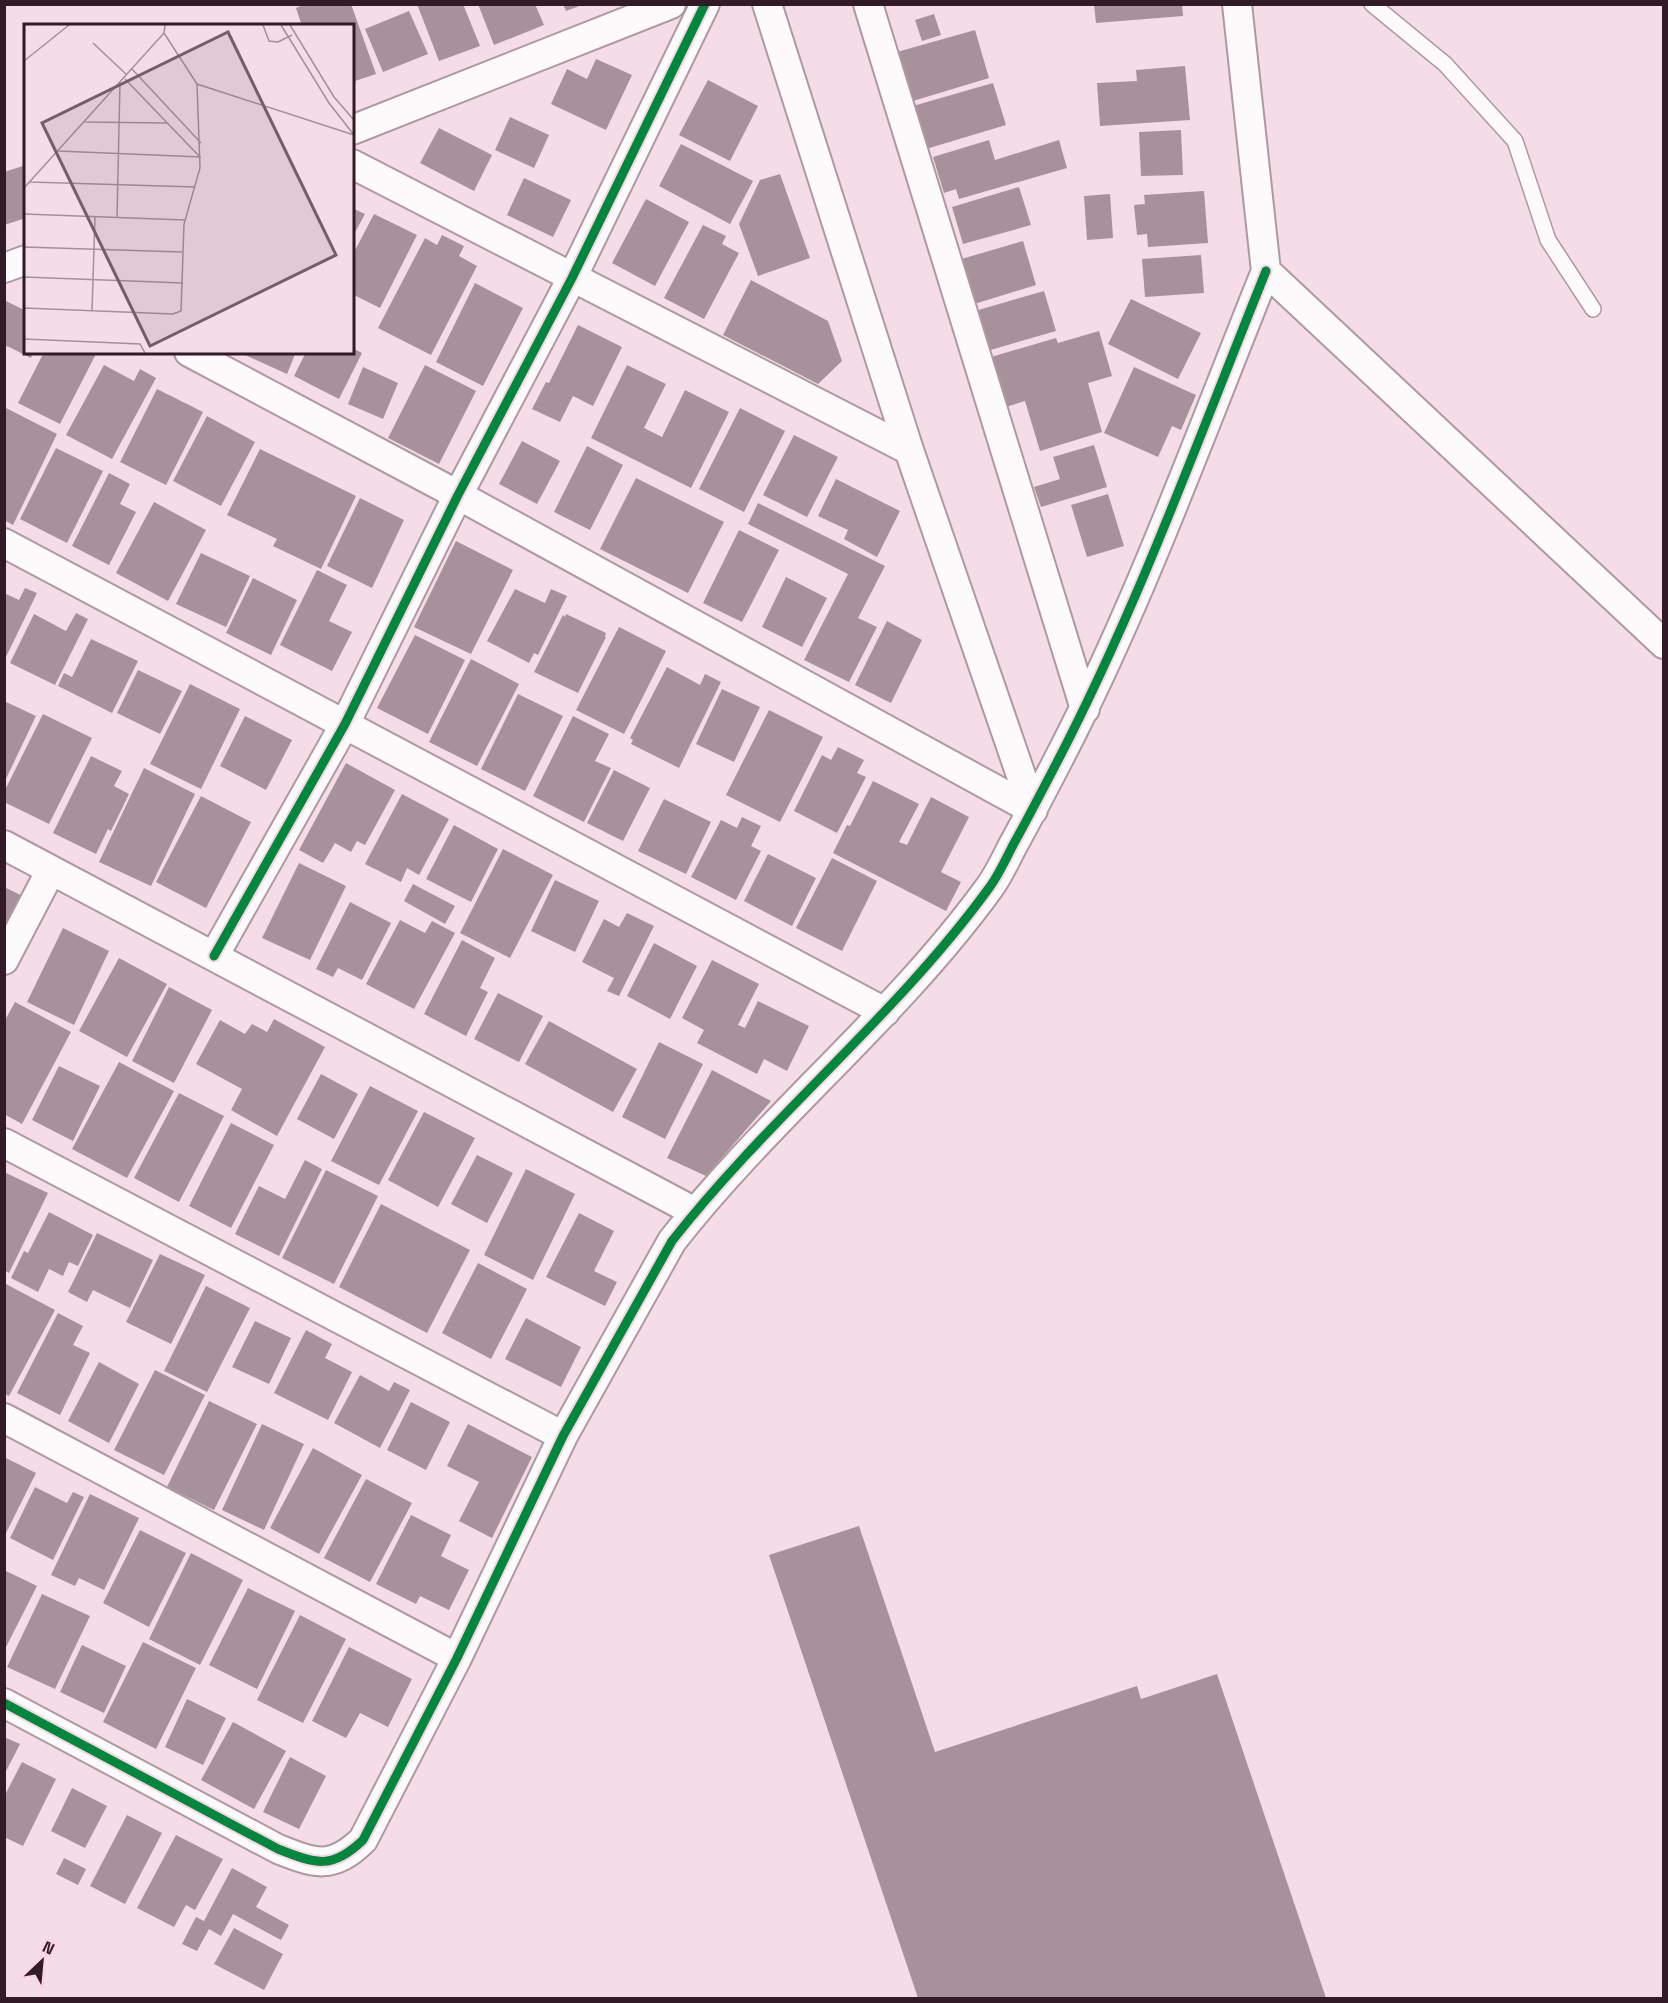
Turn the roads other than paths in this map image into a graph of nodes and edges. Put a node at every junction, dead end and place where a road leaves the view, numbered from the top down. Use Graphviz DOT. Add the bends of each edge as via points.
graph roads {
  1 [pos="671,4"];
  2 [pos="705,4"];
  3 [pos="767,4"];
  4 [pos="868,4"];
  5 [pos="1237,4"];
  6 [pos="1372,4"];
  7 [pos="354,129"];
  8 [pos="354,165"];
  9 [pos="1266,271"];
  10 [pos="572,278"];
  11 [pos="1593,309"];
  12 [pos="193,354"];
  13 [pos="909,450"];
  14 [pos="458,495"];
  15 [pos="4,543"];
  16 [pos="1664,644"];
  17 [pos="1085,709"];
  18 [pos="345,724"];
  19 [pos="1032,810"];
  20 [pos="4,845"];
  21 [pos="51,870"];
  22 [pos="214,956"];
  23 [pos="4,960"];
  24 [pos="885,1012"];
  25 [pos="4,1143"];
  26 [pos="695,1212"];
  27 [pos="4,1418"];
  28 [pos="563,1436"];
  29 [pos="457,1658"];
  30 [pos="4,1703"];
  1 -- 7 [label="street"];
  2 -- 10 [label="street"];
  3 -- 13 [label="street"];
  4 -- 17 [label="street"];
  5 -- 9 [label="street"];
  6 -- 11 [label="lane" via="1445,64 1515,141 1548,240"];
  8 -- 10 [label="street"];
  9 -- 16 [label="street"];
  9 -- 17 [label="street"];
  10 -- 13 [label="street"];
  10 -- 14 [label="street"];
  12 -- 14 [label="street"];
  13 -- 19 [label="street"];
  14 -- 18 [label="street"];
  14 -- 19 [label="street"];
  15 -- 18 [label="street"];
  17 -- 19 [label="street"];
  18 -- 22 [label="street"];
  18 -- 24 [label="street"];
  19 -- 24 [label="street" via="991,886"];
  20 -- 21 [label="street"];
  21 -- 22 [label="street"];
  21 -- 23 [label="street"];
  22 -- 26 [label="street"];
  24 -- 26 [label="street"];
  25 -- 28 [label="street"];
  26 -- 28 [label="street" via="672,1241"];
  27 -- 29 [label="street"];
  28 -- 29 [label="street"];
  29 -- 30 [label="street" via="363,1840 348,1854 326,1863 278,1849"];
}
